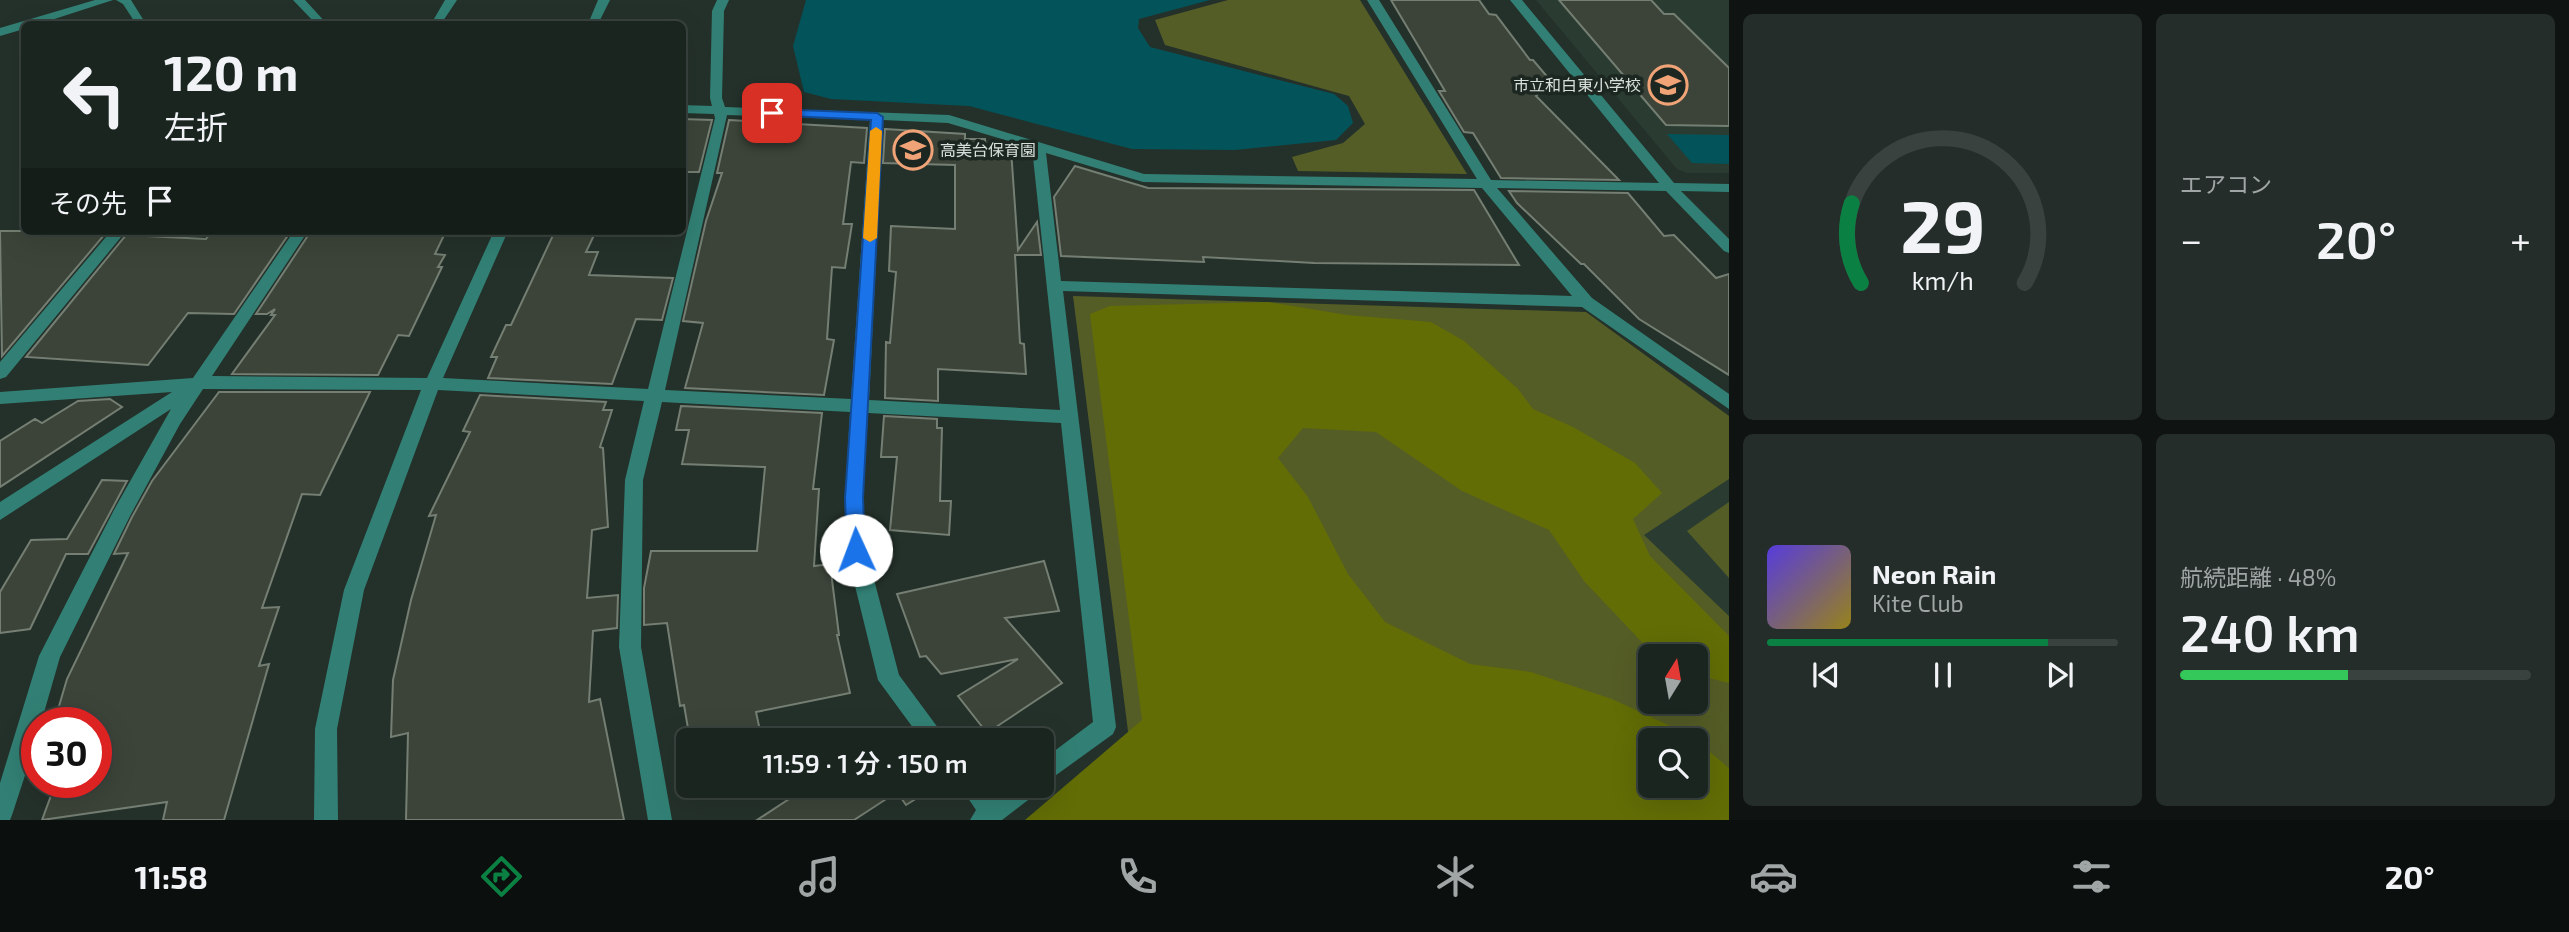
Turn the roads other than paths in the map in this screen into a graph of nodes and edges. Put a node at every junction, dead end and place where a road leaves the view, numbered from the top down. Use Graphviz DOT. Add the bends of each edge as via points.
graph roads {
  1 [pos="107,0"];
  2 [pos="122,0"];
  3 [pos="299,0"];
  4 [pos="451,0"];
  5 [pos="604,0"];
  6 [pos="723,0"];
  7 [pos="1373,0"];
  8 [pos="1516,0"];
  9 [pos="40,21"];
  10 [pos="139,21"];
  11 [pos="319,21"];
  12 [pos="438,21"];
  13 [pos="594,21"];
  14 [pos="21,26"];
  15 [pos="0,32"];
  16 [pos="686,109"];
  17 [pos="720,111"];
  18 [pos="877,117"];
  19 [pos="1038,146"];
  20 [pos="1487,185"];
  21 [pos="1670,187"];
  22 [pos="1729,188"];
  23 [pos="116,235"];
  24 [pos="298,235"];
  25 [pos="499,235"];
  26 [pos="1729,248"];
  27 [pos="1054,286"];
  28 [pos="1586,302"];
  29 [pos="0,373"];
  30 [pos="198,383"];
  31 [pos="433,384"];
  32 [pos="654,396"];
  33 [pos="0,398"];
  34 [pos="1729,403"];
  35 [pos="860,406"];
  36 [pos="1070,417"];
  37 [pos="0,512"];
  38 [pos="927,728"];
  39 [pos="1054,765"];
  40 [pos="978,798"];
  41 [pos="1012,798"];
  42 [pos="0,815"];
  43 [pos="987,816"];
  44 [pos="326,820"];
  45 [pos="660,820"];
  1 -- 9 [label="street"];
  2 -- 10 [label="street"];
  3 -- 11 [label="street"];
  4 -- 12 [label="street"];
  5 -- 13 [label="street"];
  6 -- 17 [label="street" via="718,11 716,98"];
  7 -- 20 [label="street"];
  8 -- 21 [label="street"];
  14 -- 15 [label="street"];
  16 -- 17 [label="street"];
  17 -- 18 [label="street"];
  17 -- 32 [label="street" via="722,118"];
  18 -- 19 [label="street" via="949,119"];
  18 -- 35 [label="street"];
  19 -- 20 [label="street" via="1143,178"];
  19 -- 27 [label="street"];
  20 -- 21 [label="street"];
  20 -- 28 [label="street"];
  21 -- 22 [label="street"];
  21 -- 26 [label="street"];
  23 -- 29 [label="street"];
  24 -- 30 [label="street"];
  25 -- 31 [label="street"];
  27 -- 28 [label="street"];
  27 -- 36 [label="street"];
  28 -- 34 [label="street"];
  30 -- 31 [label="street"];
  30 -- 33 [label="street"];
  30 -- 37 [label="street"];
  30 -- 42 [label="street" via="122,513 50,656"];
  31 -- 32 [label="street"];
  31 -- 44 [label="street" via="354,590 326,729"];
  32 -- 35 [label="street"];
  32 -- 45 [label="street" via="634,480 629,647"];
  35 -- 36 [label="street"];
  35 -- 38 [label="street" via="856,550 889,680"];
  36 -- 39 [label="street" via="1105,727"];
  40 -- 43 [label="street"];
  41 -- 43 [label="street"];
}
